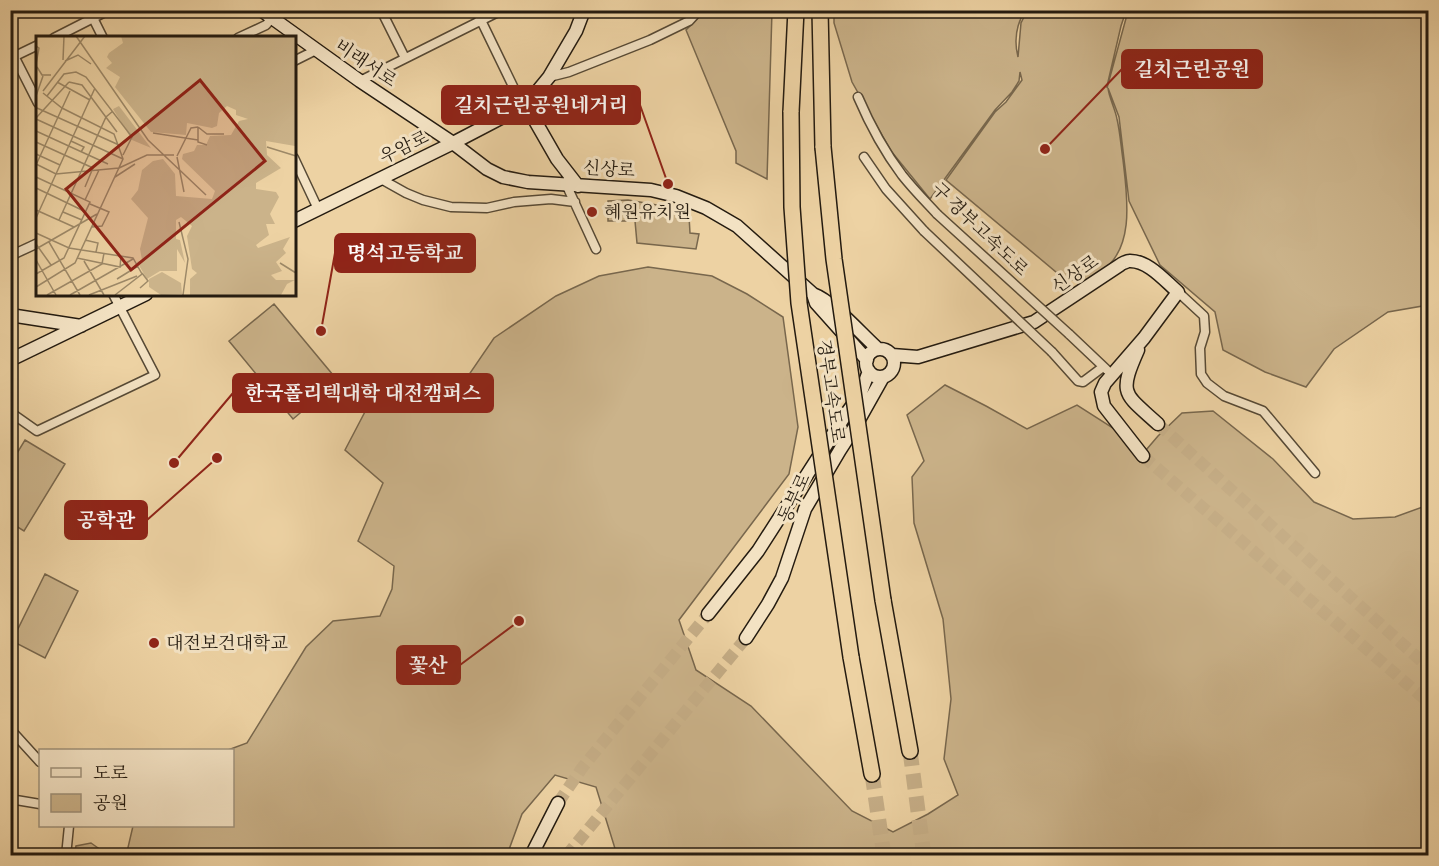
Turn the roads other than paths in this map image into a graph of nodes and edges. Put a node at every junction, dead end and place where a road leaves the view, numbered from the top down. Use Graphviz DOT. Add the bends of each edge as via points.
graph roads {
  1 [pos="109,10"];
  2 [pos="286,10"];
  3 [pos="381,10"];
  4 [pos="476,10"];
  5 [pos="502,10"];
  6 [pos="584,10"];
  7 [pos="699,10"];
  8 [pos="796,10"];
  9 [pos="820,10"];
  10 [pos="266,14"];
  11 [pos="93,18"];
  12 [pos="481,21"];
  13 [pos="58,36"];
  14 [pos="103,36"];
  15 [pos="242,36"];
  16 [pos="36,46"];
  17 [pos="316,50"];
  18 [pos="12,54"];
  19 [pos="405,58"];
  20 [pos="296,60"];
  21 [pos="549,77"];
  22 [pos="360,81"];
  23 [pos="36,98"];
  24 [pos="858,98"];
  25 [pos="525,106"];
  26 [pos="453,143"];
  27 [pos="864,157"];
  28 [pos="296,162"];
  29 [pos="381,178"];
  30 [pos="572,185"];
  31 [pos="575,202"];
  32 [pos="318,209"];
  33 [pos="296,220"];
  34 [pos="10,244"];
  35 [pos="36,244"];
  36 [pos="596,249"];
  37 [pos="13,255"];
  38 [pos="1178,292"];
  39 [pos="813,294"];
  40 [pos="114,296"];
  41 [pos="142,296"];
  42 [pos="120,307"];
  43 [pos="10,315"];
  44 [pos="81,326"];
  45 [pos="1144,338"];
  46 [pos="878,349"];
  47 [pos="892,355"];
  48 [pos="918,357"];
  49 [pos="10,360"];
  50 [pos="868,365"];
  51 [pos="1107,371"];
  52 [pos="888,374"];
  53 [pos="10,412"];
  54 [pos="1158,424"];
  55 [pos="1143,456"];
  56 [pos="1315,473"];
  57 [pos="708,614"];
  58 [pos="746,638"];
  59 [pos="10,729"];
  60 [pos="910,751"];
  61 [pos="39,761"];
  62 [pos="872,774"];
  63 [pos="10,799"];
  64 [pos="558,803"];
  65 [pos="39,804"];
  66 [pos="69,827"];
  67 [pos="66,855"];
  68 [pos="531,855"];
  1 -- 11 [label="street"];
  2 -- 10 [label="street"];
  3 -- 19 [label="street"];
  4 -- 12 [label="street"];
  5 -- 12 [label="street"];
  6 -- 21 [label="main road, 우암로"];
  7 -- 21 [label="street" via="689,21 650,40"];
  8 -- 62 [label="highway, 경부고속도로, bridge" via="791,112 799,303"];
  9 -- 60 [label="highway, 경부고속도로, bridge" via="823,147 834,259 883,600"];
  10 -- 15 [label="street" via="266,24"];
  10 -- 17 [label="main road, 비래서로"];
  11 -- 13 [label="street"];
  11 -- 14 [label="street"];
  12 -- 19 [label="street"];
  12 -- 25 [label="street"];
  16 -- 18 [label="street"];
  17 -- 20 [label="street"];
  17 -- 22 [label="main road, 비래서로"];
  18 -- 23 [label="street"];
  19 -- 22 [label="street"];
  21 -- 25 [label="main road, 우암로"];
  22 -- 26 [label="main road, 비래서로"];
  24 -- 51 [label="street, 구 경부고속도로, bridge" via="874,134 903,177 937,214"];
  25 -- 26 [label="main road, 우암로"];
  25 -- 30 [label="main road"];
  26 -- 29 [label="main road, 우암로"];
  26 -- 30 [label="main road, 신상로" via="503,177"];
  27 -- 51 [label="street, bridge" via="886,189 924,231 1052,351 1078,381"];
  28 -- 32 [label="street"];
  29 -- 31 [label="street" via="406,193 451,207 487,208 551,199"];
  29 -- 32 [label="main road, 우암로"];
  30 -- 31 [label="street"];
  30 -- 39 [label="main road, 신상로" via="651,190 706,208 737,226"];
  31 -- 36 [label="street"];
  32 -- 33 [label="main road, 우암로"];
  34 -- 37 [label="street"];
  35 -- 37 [label="street"];
  38 -- 45 [label="main road"];
  38 -- 48 [label="main road, 신상로" via="1152,269 1129,261 1034,322"];
  38 -- 56 [label="street, 신상로" via="1204,316 1201,374 1207,383 1224,396 1263,411"];
  39 -- 46 [label="main road" via="833,306"];
  39 -- 50 [label="main road" via="816,303"];
  40 -- 42 [label="street"];
  41 -- 42 [label="main road"];
  42 -- 44 [label="main road"];
  42 -- 53 [label="street" via="155,375 37,431"];
  43 -- 44 [label="main road"];
  44 -- 49 [label="main road"];
  45 -- 51 [label="main road"];
  45 -- 54 [label="main road" via="1126,390 1131,400"];
  46 -- 47 [label="main road"];
  46 -- 50 [label="main road" via="871,353"];
  47 -- 48 [label="main road"];
  47 -- 52 [label="main road" via="894,363"];
  48 -- 52 [label="main road"];
  50 -- 52 [label="main road" via="875,376"];
  50 -- 57 [label="main road, 동부로" via="860,394 758,550"];
  51 -- 55 [label="main road" via="1101,392 1104,406"];
  52 -- 58 [label="main road, 동부로" via="805,509 782,578"];
  59 -- 61 [label="street"];
  63 -- 65 [label="street"];
  64 -- 68 [label="main road"];
  66 -- 67 [label="street"];
}
